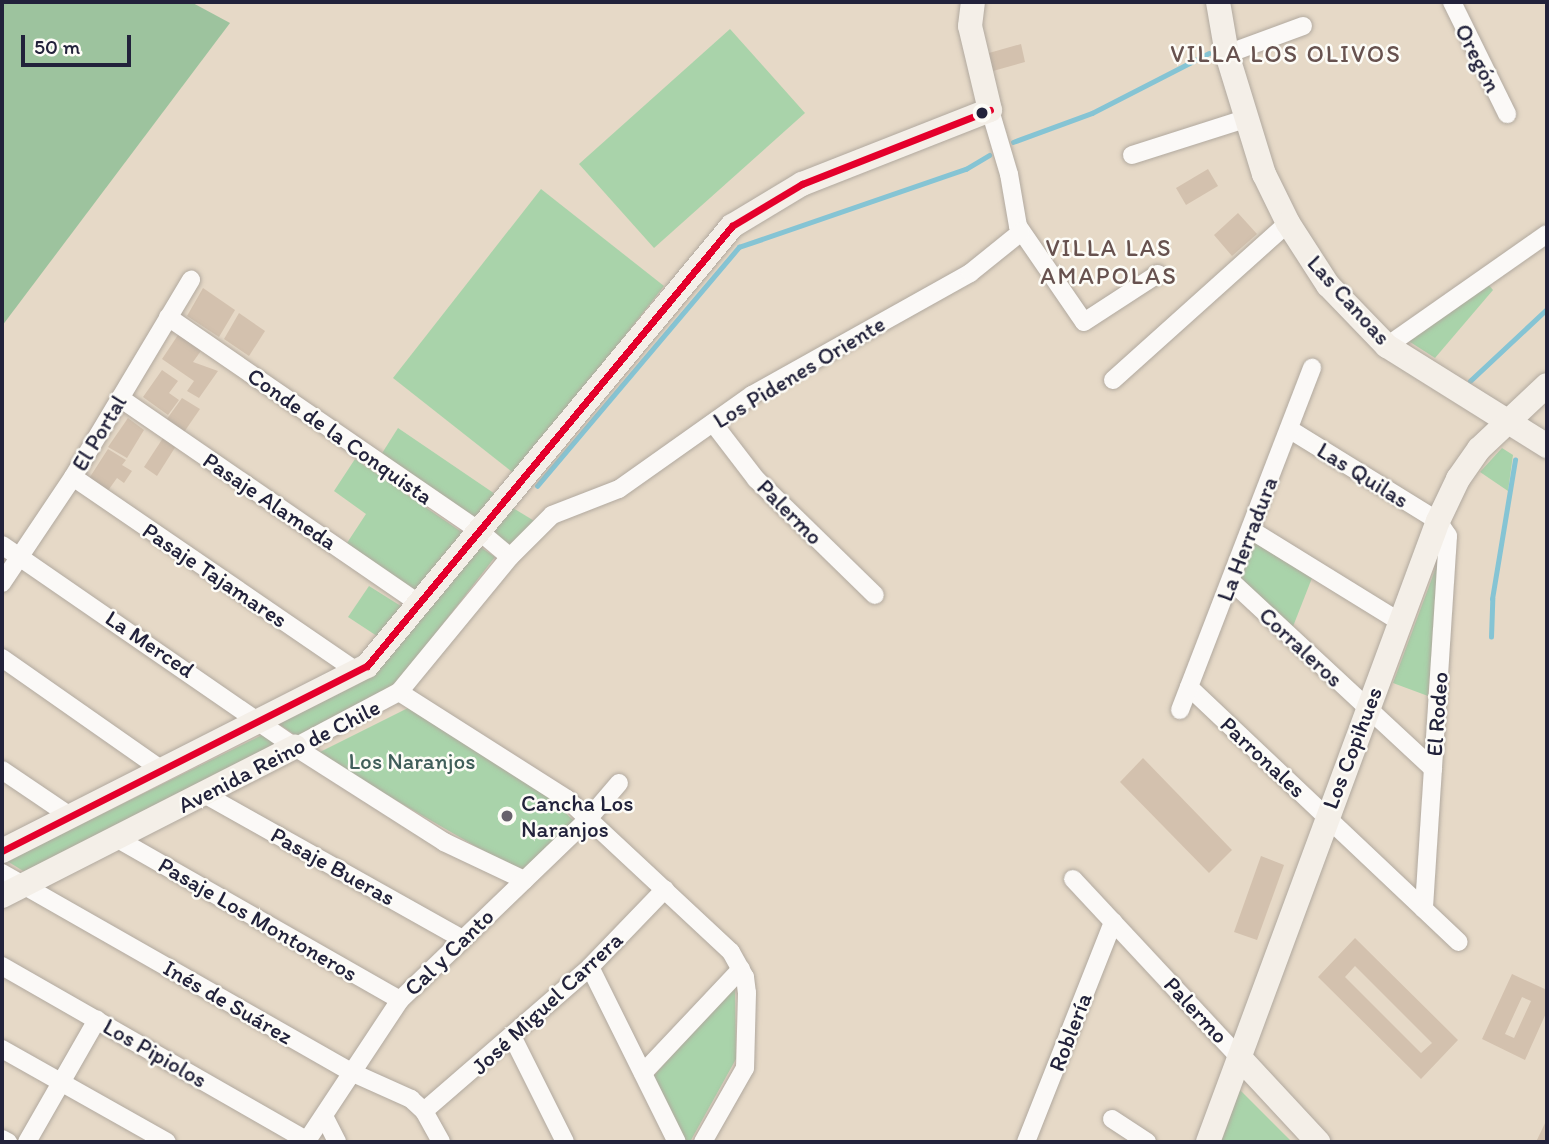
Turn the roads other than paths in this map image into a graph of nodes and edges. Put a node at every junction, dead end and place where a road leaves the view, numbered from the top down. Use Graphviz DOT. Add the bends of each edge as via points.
graph roads {
  1 [pos="973,2"];
  2 [pos="1217,2"];
  3 [pos="1452,2"];
  4 [pos="1303,26"];
  5 [pos="1227,54"];
  6 [pos="990,110"];
  7 [pos="1507,114"];
  8 [pos="1245,119"];
  9 [pos="1132,155"];
  10 [pos="1288,223"];
  11 [pos="1021,232"];
  12 [pos="1547,234"];
  13 [pos="1158,274"];
  14 [pos="191,280"];
  15 [pos="168,317"];
  16 [pos="1387,346"];
  17 [pos="1312,368"];
  18 [pos="1114,380"];
  19 [pos="1547,385"];
  20 [pos="120,398"];
  21 [pos="1507,422"];
  22 [pos="713,424"];
  23 [pos="1289,429"];
  24 [pos="1547,446"];
  25 [pos="73,477"];
  26 [pos="1438,522"];
  27 [pos="1251,530"];
  28 [pos="479,531"];
  29 [pos="2,545"];
  30 [pos="20,557"];
  31 [pos="510,557"];
  32 [pos="1231,581"];
  33 [pos="2,583"];
  34 [pos="875,595"];
  35 [pos="420,604"];
  36 [pos="1400,622"];
  37 [pos="2,658"];
  38 [pos="358,672"];
  39 [pos="1189,687"];
  40 [pos="399,692"];
  41 [pos="1367,709"];
  42 [pos="1180,710"];
  43 [pos="262,720"];
  44 [pos="295,747"];
  45 [pos="2,769"];
  46 [pos="1433,769"];
  47 [pos="162,770"];
  48 [pos="619,783"];
  49 [pos="204,794"];
  50 [pos="70,816"];
  51 [pos="1326,817"];
  52 [pos="589,818"];
  53 [pos="116,838"];
  54 [pos="2,851"];
  55 [pos="1073,879"];
  56 [pos="524,880"];
  57 [pos="9,885"];
  58 [pos="665,889"];
  59 [pos="1424,909"];
  60 [pos="1113,922"];
  61 [pos="461,938"];
  62 [pos="1459,942"];
  63 [pos="2,966"];
  64 [pos="590,967"];
  65 [pos="741,969"];
  66 [pos="400,1000"];
  67 [pos="97,1020"];
  68 [pos="513,1038"];
  69 [pos="2,1049"];
  70 [pos="1240,1058"];
  71 [pos="351,1072"];
  72 [pos="643,1073"];
  73 [pos="62,1083"];
  74 [pos="424,1111"];
  75 [pos="326,1118"];
  76 [pos="1112,1119"];
  77 [pos="2,1139"];
  78 [pos="8,1142"];
  79 [pos="27,1142"];
  80 [pos="166,1142"];
  81 [pos="307,1142"];
  82 [pos="337,1142"];
  83 [pos="441,1142"];
  84 [pos="565,1142"];
  85 [pos="677,1142"];
  86 [pos="703,1142"];
  87 [pos="1026,1142"];
  88 [pos="1147,1142"];
  89 [pos="1208,1142"];
  90 [pos="1318,1142"];
  1 -- 6 [label="street" via="970,26"];
  2 -- 5 [label="street, Las Canoas"];
  3 -- 7 [label="street, Oregón"];
  4 -- 5 [label="street"];
  5 -- 8 [label="street, Las Canoas"];
  6 -- 11 [label="street"];
  6 -- 28 [label="street, Avenida Reino de Chile" via="802,184 732,226"];
  8 -- 9 [label="street"];
  8 -- 10 [label="street, Las Canoas"];
  10 -- 16 [label="street, Las Canoas" via="1328,285"];
  10 -- 18 [label="street"];
  11 -- 13 [label="street" via="1084,322"];
  11 -- 22 [label="street, Los Pidenes Oriente" via="970,273 789,373"];
  12 -- 16 [label="street"];
  14 -- 15 [label="street, El Portal"];
  15 -- 20 [label="street, El Portal"];
  15 -- 28 [label="street, Conde de la Conquista"];
  16 -- 21 [label="street, Las Canoas"];
  17 -- 23 [label="street, La Herradura"];
  19 -- 21 [label="street, Los Copihues"];
  20 -- 25 [label="street, El Portal"];
  20 -- 35 [label="street, Pasaje Alameda"];
  21 -- 24 [label="street, Las Canoas"];
  21 -- 26 [label="street, Los Copihues" via="1469,461"];
  22 -- 31 [label="street, Los Pidenes Oriente" via="619,489 552,514"];
  22 -- 34 [label="street, Palermo" via="756,479"];
  23 -- 26 [label="street, Las Quilas"];
  23 -- 27 [label="street, La Herradura"];
  25 -- 30 [label="street, El Portal"];
  25 -- 38 [label="street, Pasaje Tajamares"];
  26 -- 36 [label="street, Los Copihues"];
  26 -- 46 [label="street, El Rodeo" via="1445,529 1449,548"];
  27 -- 32 [label="street, La Herradura"];
  27 -- 36 [label="street"];
  28 -- 31 [label="street, Conde de la Conquista"];
  28 -- 35 [label="street, Avenida Reino de Chile"];
  29 -- 30 [label="street, La Merced"];
  30 -- 33 [label="street, El Portal"];
  30 -- 43 [label="street, La Merced"];
  31 -- 40 [label="street, Avenida Reino de Chile"];
  32 -- 39 [label="street, La Herradura"];
  32 -- 41 [label="street, Corraleros"];
  35 -- 38 [label="street, Avenida Reino de Chile"];
  36 -- 41 [label="street, Los Copihues"];
  37 -- 47 [label="street"];
  38 -- 43 [label="street, Avenida Reino de Chile"];
  39 -- 42 [label="street, La Herradura"];
  39 -- 51 [label="street, Parronales"];
  40 -- 44 [label="street, Avenida Reino de Chile"];
  40 -- 52 [label="street" via="542,781"];
  41 -- 46 [label="street, Corraleros"];
  41 -- 51 [label="street, Los Copihues"];
  43 -- 44 [label="street, La Merced"];
  43 -- 47 [label="street, Avenida Reino de Chile"];
  44 -- 49 [label="street, Avenida Reino de Chile"];
  44 -- 56 [label="street, La Merced" via="444,842"];
  45 -- 50 [label="street"];
  46 -- 59 [label="street, El Rodeo"];
  47 -- 50 [label="street, Avenida Reino de Chile"];
  48 -- 52 [label="street, Cal y Canto"];
  49 -- 53 [label="street, Avenida Reino de Chile"];
  49 -- 61 [label="street, Pasaje Bueras"];
  50 -- 54 [label="street, Avenida Reino de Chile"];
  51 -- 59 [label="street, Parronales"];
  51 -- 70 [label="street, Los Copihues"];
  52 -- 56 [label="street, Cal y Canto"];
  52 -- 58 [label="street"];
  53 -- 57 [label="street, Avenida Reino de Chile"];
  53 -- 66 [label="street, Pasaje Los Montoneros"];
  55 -- 60 [label="street, Palermo"];
  56 -- 61 [label="street, Cal y Canto"];
  57 -- 71 [label="street, Inés de Suárez"];
  58 -- 64 [label="street, José Miguel Carrera"];
  58 -- 65 [label="street" via="712,930"];
  59 -- 62 [label="street, Parronales"];
  60 -- 70 [label="street, Palermo"];
  60 -- 87 [label="street, Roblería"];
  61 -- 66 [label="street, Cal y Canto"];
  63 -- 67 [label="street, Los Pipiolos"];
  64 -- 68 [label="street, José Miguel Carrera"];
  64 -- 72 [label="street"];
  65 -- 72 [label="street"];
  65 -- 86 [label="street" via="748,1014 745,1068"];
  66 -- 71 [label="street, Cal y Canto"];
  67 -- 73 [label="street"];
  67 -- 81 [label="street, Los Pipiolos"];
  68 -- 74 [label="street, José Miguel Carrera"];
  68 -- 84 [label="street"];
  69 -- 73 [label="street"];
  70 -- 89 [label="street, Los Copihues"];
  70 -- 90 [label="street, Palermo"];
  71 -- 74 [label="street, Inés de Suárez" via="411,1099"];
  71 -- 75 [label="street, Cal y Canto"];
  72 -- 85 [label="street"];
  73 -- 79 [label="street"];
  73 -- 80 [label="street"];
  74 -- 83 [label="street, Inés de Suárez"];
  75 -- 81 [label="street, Cal y Canto"];
  75 -- 82 [label="street"];
  76 -- 88 [label="street"];
  77 -- 78 [label="street"];
}
